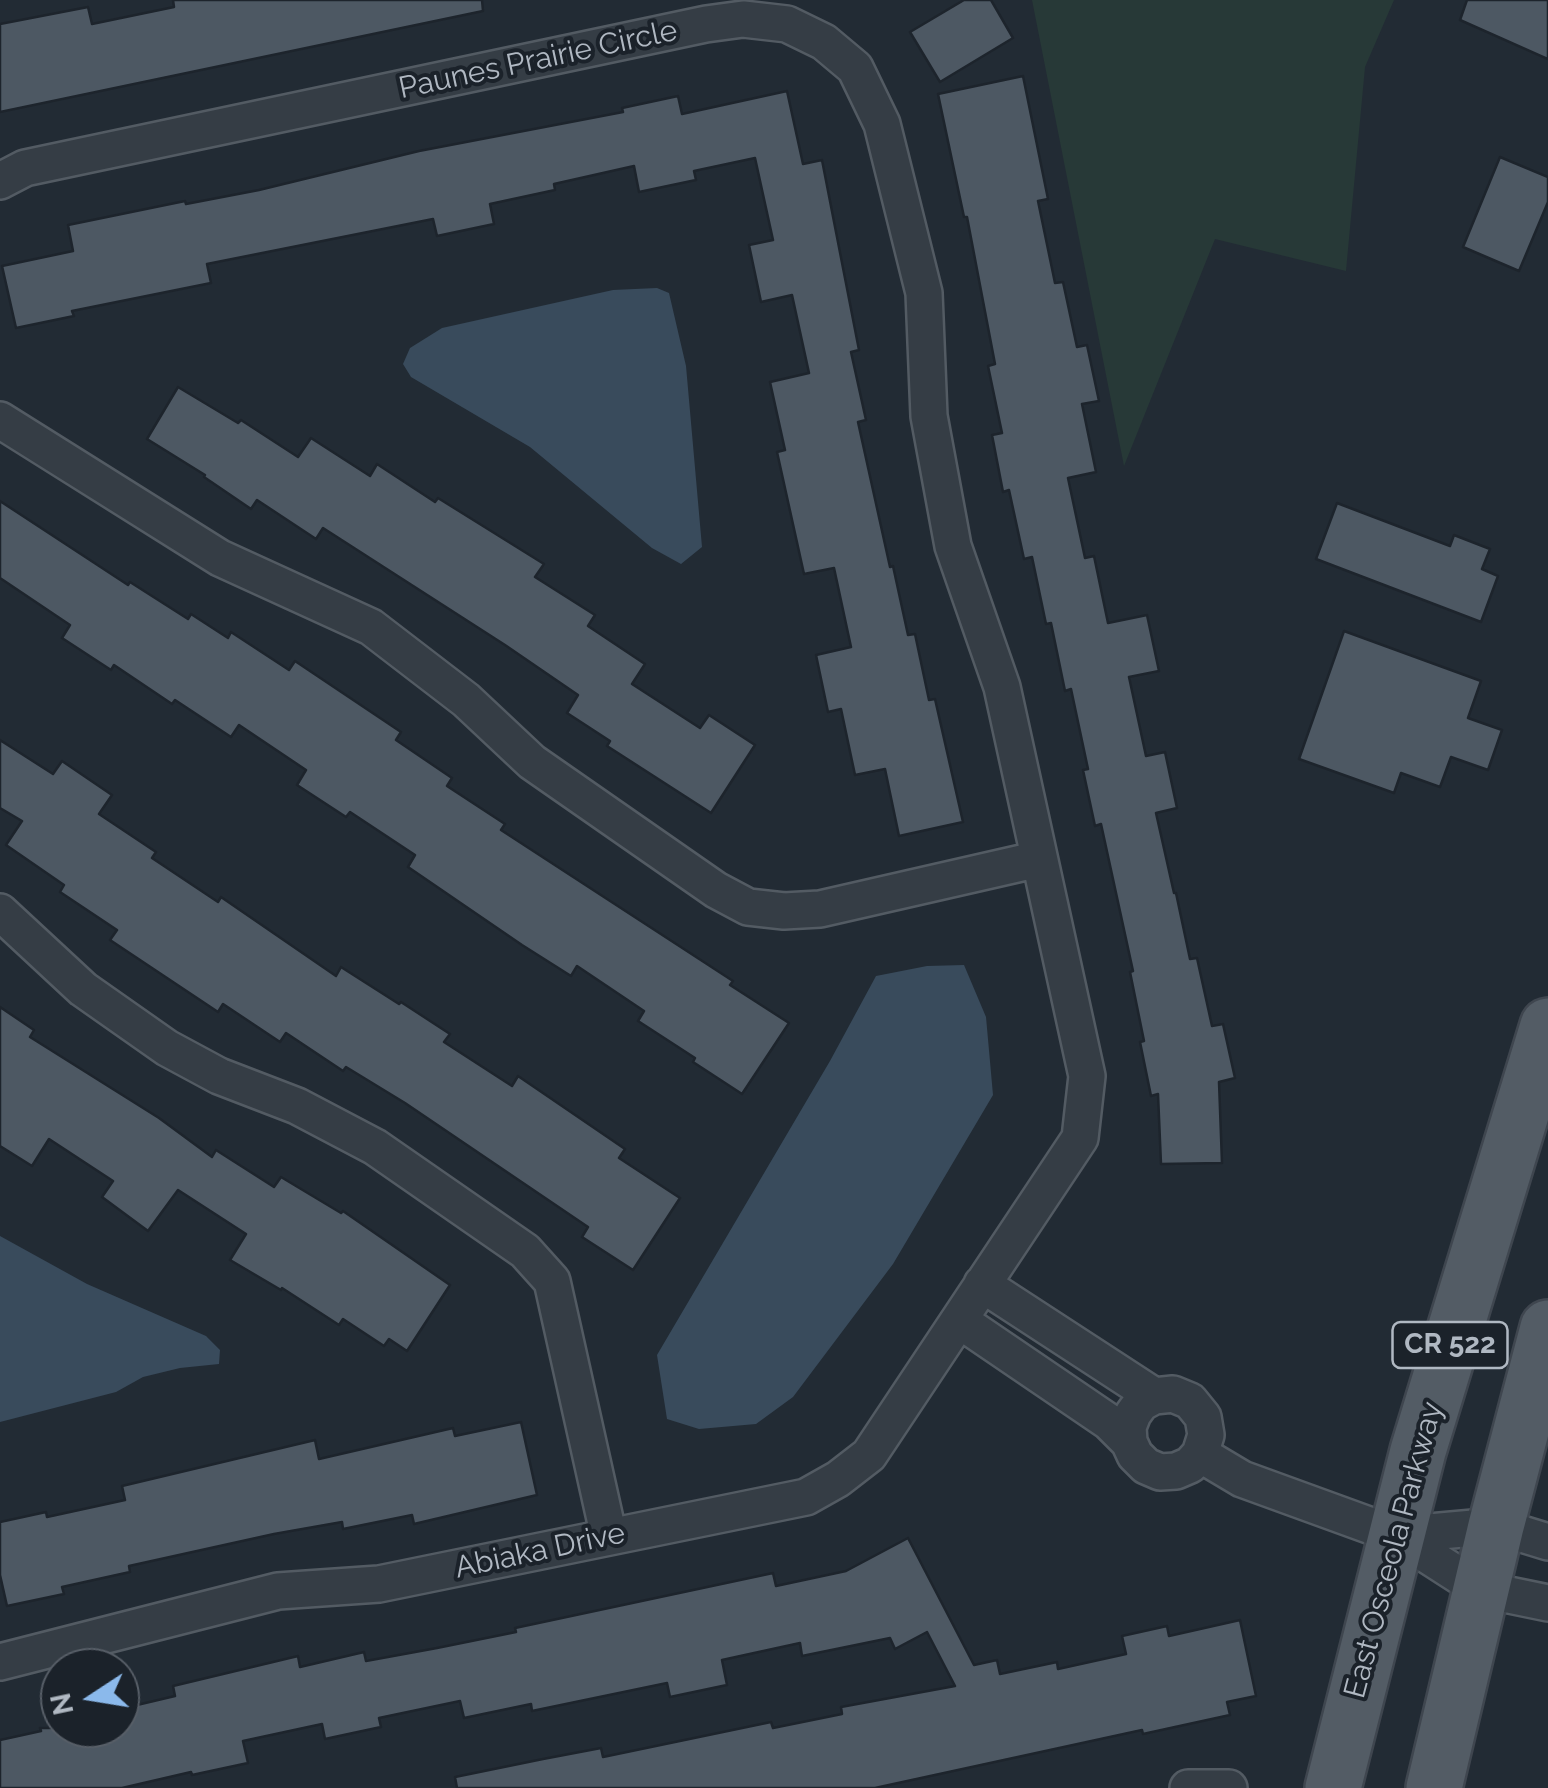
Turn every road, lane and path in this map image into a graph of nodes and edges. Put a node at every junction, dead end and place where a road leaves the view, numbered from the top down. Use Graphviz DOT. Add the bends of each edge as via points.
graph roads {
  1 [pos="0,181"];
  2 [pos="0,420"];
  3 [pos="1040,859"];
  4 [pos="0,912"];
  5 [pos="1548,1026"];
  6 [pos="982,1284"];
  7 [pos="959,1320"];
  8 [pos="1548,1328"];
  9 [pos="1154,1396"];
  10 [pos="1129,1442"];
  11 [pos="1200,1454"];
  12 [pos="1496,1526"];
  13 [pos="1396,1535"];
  14 [pos="609,1537"];
  15 [pos="1548,1542"];
  16 [pos="1480,1589"];
  17 [pos="1548,1604"];
  18 [pos="0,1662"];
  19 [pos="1188,1788"];
  20 [pos="1229,1788"];
  21 [pos="1332,1788"];
  22 [pos="1434,1788"];
  1 -- 3 [label="street, Paunes Prairie Circle" via="25,168 706,24 788,24 824,42 856,68 882,124 924,293 929,416 953,546 1002,687"];
  2 -- 3 [label="street" via="220,558 371,627 466,700 532,762 748,907 820,909"];
  3 -- 6 [label="street, Paunes Prairie Circle" via="1086,1076 1080,1138"];
  4 -- 14 [label="street" via="82,989 167,1048 374,1146 525,1251 552,1281"];
  5 -- 13 [label="main road, East Osceola Parkway / CR 522"];
  6 -- 7 [label="street, Abiaka Drive"];
  6 -- 9 [label="street"];
  7 -- 10 [label="street"];
  7 -- 14 [label="street, Abiaka Drive" via="869,1455 838,1478 806,1497"];
  8 -- 12 [label="main road, CR 522"];
  9 -- 10 [label="street" via="1133,1414"];
  9 -- 11 [label="street" via="1172,1394 1202,1416"];
  10 -- 11 [label="street" via="1135,1456 1160,1472 1190,1465"];
  11 -- 13 [label="street" via="1242,1479"];
  12 -- 13 [label="street"];
  12 -- 15 [label="street"];
  12 -- 16 [label="main road, CR 522"];
  13 -- 16 [label="street"];
  13 -- 21 [label="main road, East Osceola Parkway / CR 522"];
  14 -- 18 [label="street, Abiaka Drive" via="379,1584 278,1591"];
  16 -- 17 [label="street"];
  16 -- 22 [label="main road, CR 522"];
  19 -- 20 [label="street"];
}
